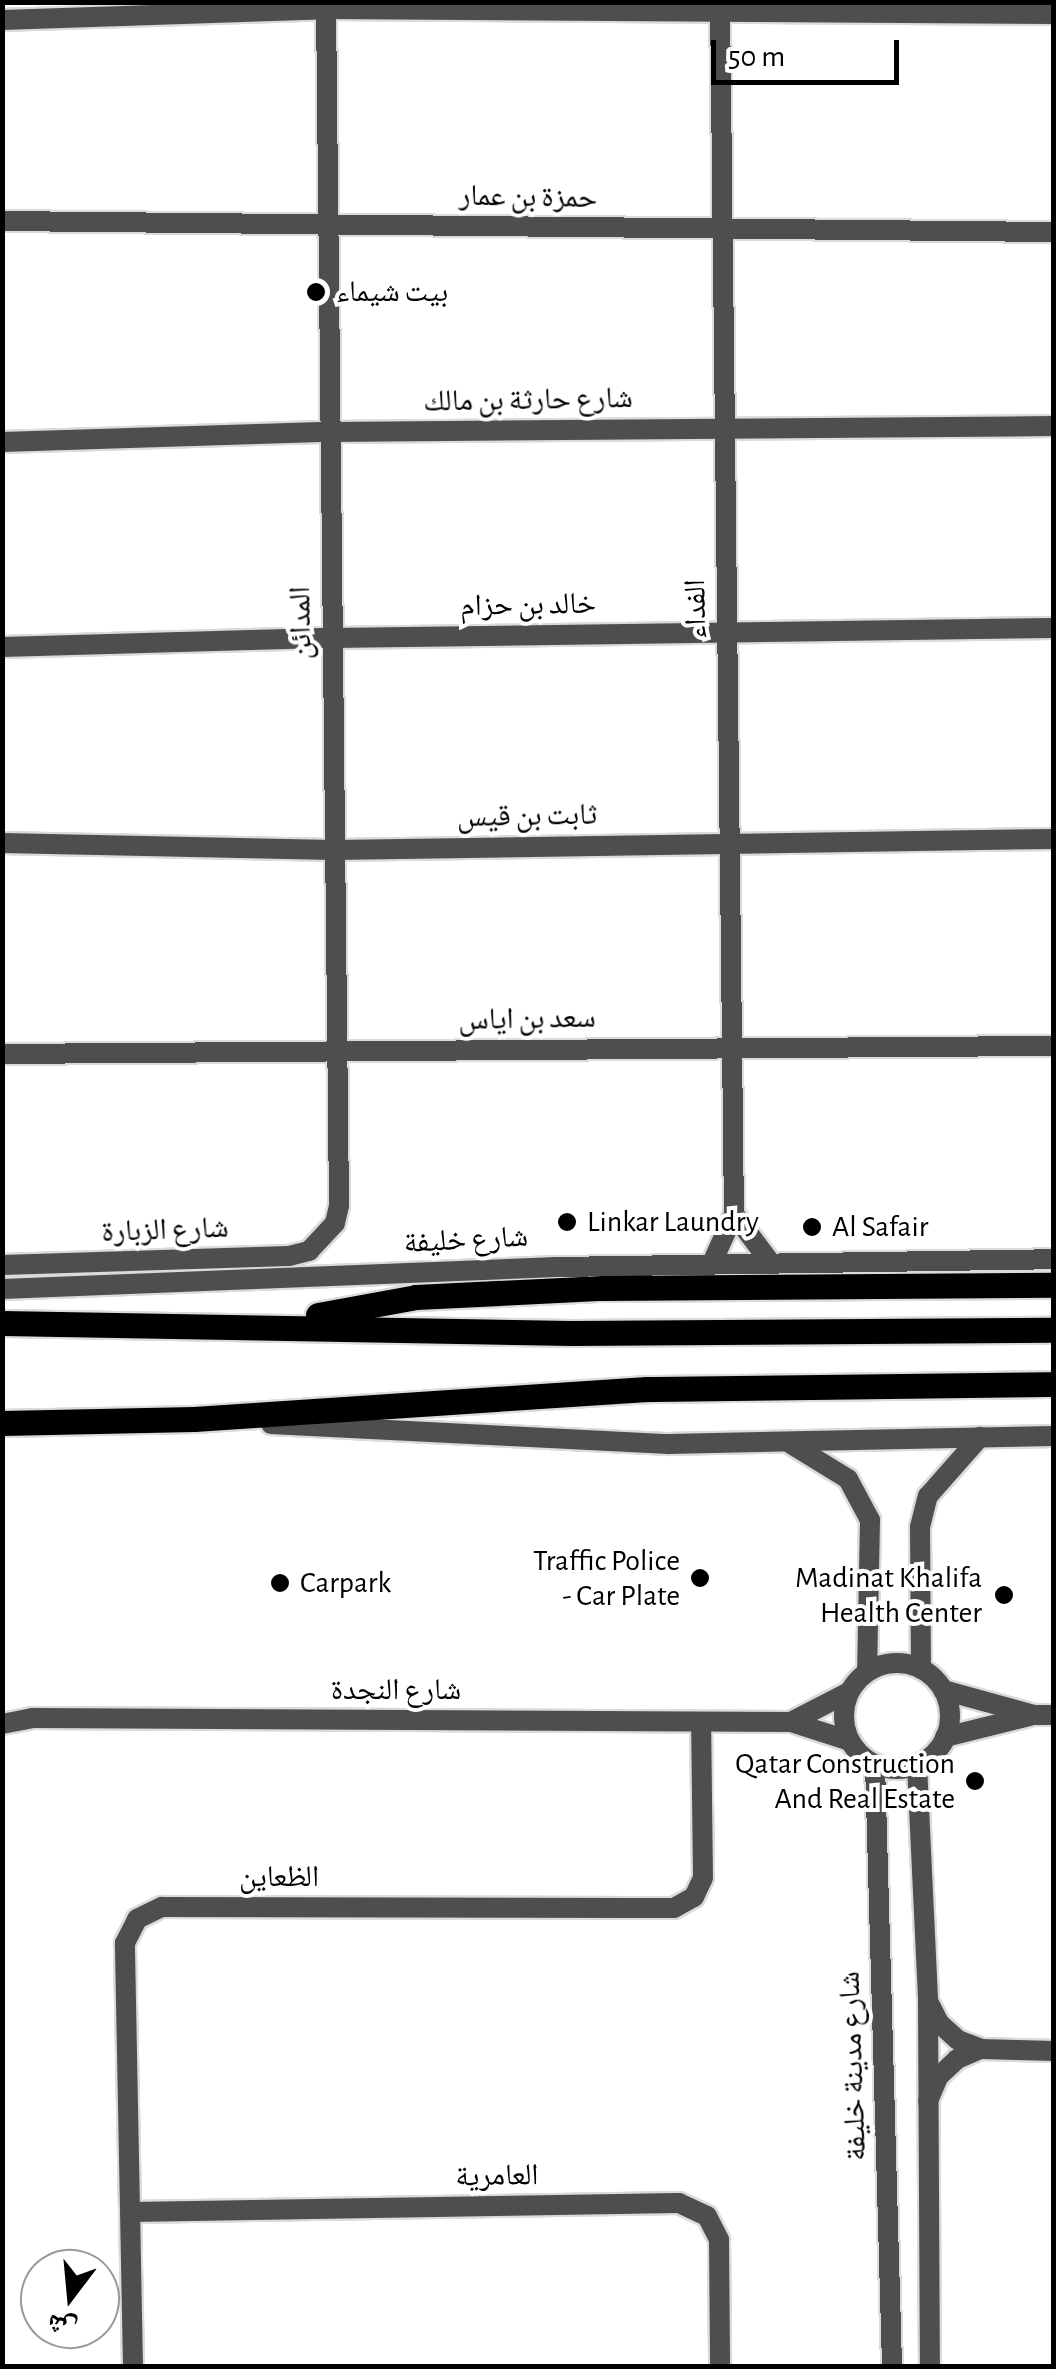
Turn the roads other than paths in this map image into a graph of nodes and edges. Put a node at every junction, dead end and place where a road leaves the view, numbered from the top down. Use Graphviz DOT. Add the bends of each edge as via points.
graph roads {
  1 [pos="326,6"];
  2 [pos="720,6"];
  3 [pos="1054,14"];
  4 [pos="5,23"];
  5 [pos="2,221"];
  6 [pos="328,225"];
  7 [pos="721,229"];
  8 [pos="1054,232"];
  9 [pos="1054,426"];
  10 [pos="724,428"];
  11 [pos="330,432"];
  12 [pos="2,442"];
  13 [pos="1054,628"];
  14 [pos="726,632"];
  15 [pos="331,638"];
  16 [pos="2,648"];
  17 [pos="1054,839"];
  18 [pos="729,842"];
  19 [pos="2,843"];
  20 [pos="334,850"];
  21 [pos="731,1046"];
  22 [pos="1054,1046"];
  23 [pos="334,1052"];
  24 [pos="2,1054"];
  25 [pos="734,1214"];
  26 [pos="324,1239"];
  27 [pos="1054,1259"];
  28 [pos="770,1262"];
  29 [pos="712,1263"];
  30 [pos="2,1265"];
  31 [pos="1054,1285"];
  32 [pos="2,1290"];
  33 [pos="2,1322"];
  34 [pos="264,1326"];
  35 [pos="1054,1330"];
  36 [pos="1054,1384"];
  37 [pos="194,1419"];
  38 [pos="2,1422"];
  39 [pos="1054,1436"];
  40 [pos="980,1438"];
  41 [pos="790,1443"];
  42 [pos="921,1670"];
  43 [pos="867,1672"];
  44 [pos="943,1690"];
  45 [pos="849,1692"];
  46 [pos="1044,1715"];
  47 [pos="701,1722"];
  48 [pos="791,1722"];
  49 [pos="2,1724"];
  50 [pos="945,1737"];
  51 [pos="850,1741"];
  52 [pos="875,1764"];
  53 [pos="917,1765"];
  54 [pos="928,2001"];
  55 [pos="981,2049"];
  56 [pos="1054,2051"];
  57 [pos="928,2101"];
  58 [pos="132,2212"];
  59 [pos="133,2366"];
  60 [pos="720,2366"];
  61 [pos="892,2366"];
  62 [pos="930,2366"];
  1 -- 2 [label="street"];
  1 -- 4 [label="street"];
  1 -- 6 [label="street, المدائن"];
  2 -- 3 [label="street"];
  2 -- 7 [label="street, الفداء"];
  5 -- 6 [label="street, حمزة بن عمار"];
  6 -- 7 [label="street, حمزة بن عمار"];
  6 -- 11 [label="street, المدائن"];
  7 -- 8 [label="street, حمزة بن عمار"];
  7 -- 10 [label="street, الفداء"];
  9 -- 10 [label="street, شارع حارثة بن مالك"];
  10 -- 11 [label="street, شارع حارثة بن مالك"];
  10 -- 14 [label="street, الفداء"];
  11 -- 12 [label="street, شارع حارثة بن مالك"];
  11 -- 15 [label="street, المدائن"];
  13 -- 14 [label="street, خالد بن حزام"];
  14 -- 15 [label="street, خالد بن حزام"];
  14 -- 18 [label="street, الفداء"];
  15 -- 16 [label="street, خالد بن حزام"];
  15 -- 20 [label="street, المدائن"];
  17 -- 18 [label="street, ثابت بن قيس"];
  18 -- 20 [label="street, ثابت بن قيس"];
  18 -- 21 [label="street, الفداء"];
  19 -- 20 [label="street, ثابت بن قيس"];
  20 -- 23 [label="street, المدائن"];
  21 -- 22 [label="street, سعد بن اياس"];
  21 -- 23 [label="street, سعد بن اياس"];
  21 -- 25 [label="street, الفداء"];
  23 -- 24 [label="street, سعد بن اياس"];
  23 -- 26 [label="street, المدائن" via="339,1205"];
  25 -- 28 [label="street"];
  25 -- 29 [label="street, الفداء"];
  26 -- 30 [label="street, شارع الزبارة" via="288,1256"];
  27 -- 28 [label="street, شارع خليفة"];
  28 -- 29 [label="street, شارع خليفة"];
  29 -- 32 [label="street, شارع خليفة"];
  31 -- 34 [label="main road" via="603,1288 416,1297"];
  33 -- 34 [label="main road"];
  34 -- 35 [label="main road" via="570,1333"];
  36 -- 37 [label="main road" via="647,1389"];
  37 -- 38 [label="main road"];
  37 -- 41 [label="street" via="668,1444"];
  39 -- 40 [label="street"];
  40 -- 41 [label="street"];
  40 -- 42 [label="street" via="928,1496 920,1528"];
  41 -- 43 [label="street" via="848,1479 870,1520"];
  42 -- 43 [label="street" via="888,1664"];
  42 -- 44 [label="street"];
  43 -- 45 [label="street"];
  44 -- 46 [label="street"];
  44 -- 50 [label="street" via="950,1713"];
  45 -- 48 [label="street, شارع النجدة"];
  45 -- 51 [label="street" via="844,1708"];
  46 -- 50 [label="street"];
  47 -- 48 [label="street, شارع النجدة"];
  47 -- 49 [label="street, شارع النجدة" via="32,1718"];
  47 -- 58 [label="street, الظعاين" via="703,1878 694,1897 674,1908 162,1907 137,1918 125,1943"];
  48 -- 51 [label="street, شارع النجدة"];
  50 -- 53 [label="street"];
  51 -- 52 [label="street"];
  52 -- 53 [label="street"];
  52 -- 61 [label="street, شارع مدينة خليفة"];
  53 -- 54 [label="street"];
  54 -- 55 [label="street" via="939,2023"];
  54 -- 57 [label="street"];
  55 -- 56 [label="street"];
  55 -- 57 [label="street" via="938,2077"];
  57 -- 62 [label="street"];
  58 -- 59 [label="street, الظعاين"];
  58 -- 60 [label="street, العامرية" via="679,2203 707,2216 719,2240"];
}
